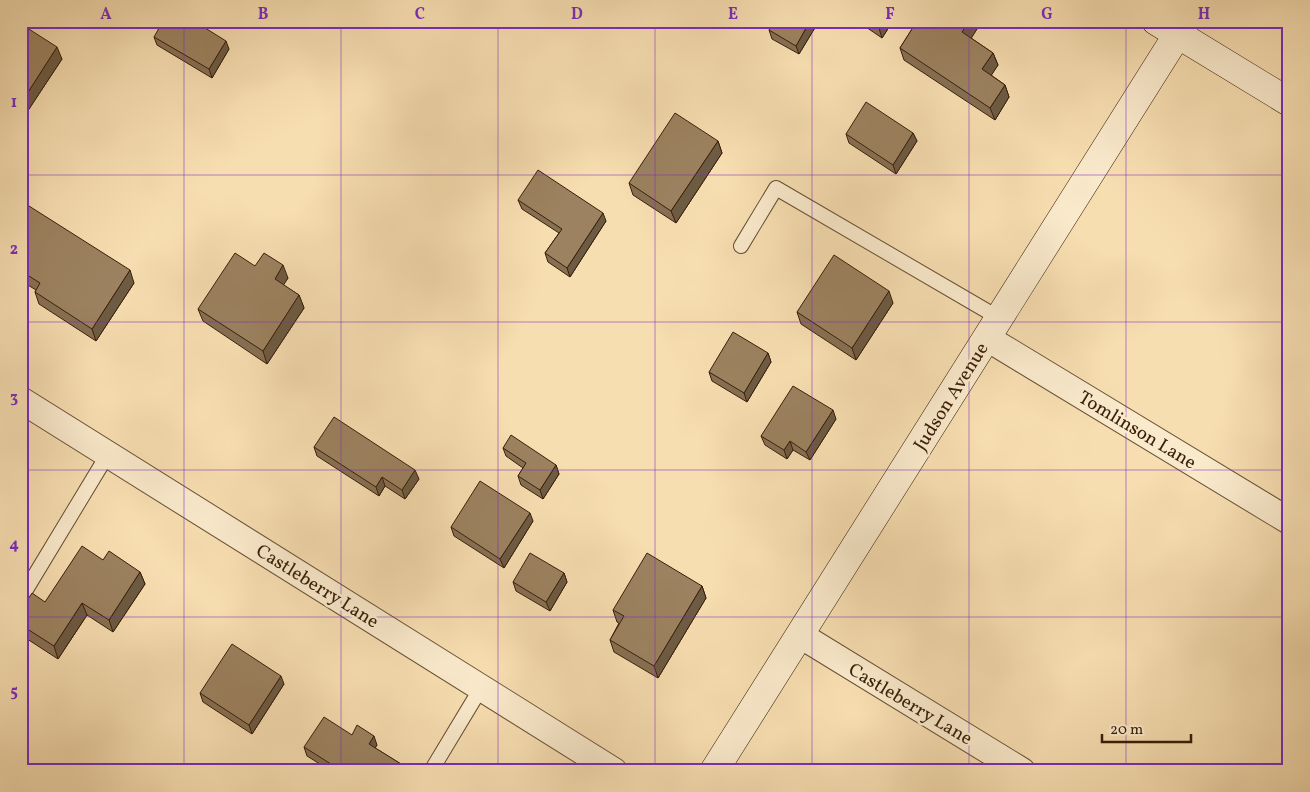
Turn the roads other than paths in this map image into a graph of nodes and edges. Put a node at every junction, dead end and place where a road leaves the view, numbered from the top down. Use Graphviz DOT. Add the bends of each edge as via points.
graph roads {
  1 [pos="1173,26"];
  2 [pos="1289,102"];
  3 [pos="741,246"];
  4 [pos="993,328"];
  5 [pos="21,400"];
  6 [pos="108,454"];
  7 [pos="1289,521"];
  8 [pos="21,598"];
  9 [pos="800,635"];
  10 [pos="481,688"];
  11 [pos="431,771"];
  12 [pos="614,771"];
  13 [pos="714,771"];
  14 [pos="1022,771"];
  1 -- 2 [label="street"];
  1 -- 4 [label="street, Judson Avenue"];
  3 -- 4 [label="lane" via="776,188"];
  4 -- 7 [label="street, Tomlinson Lane"];
  4 -- 9 [label="street, Judson Avenue"];
  5 -- 6 [label="street, Castleberry Lane"];
  6 -- 8 [label="lane"];
  6 -- 10 [label="street, Castleberry Lane"];
  9 -- 13 [label="street, Judson Avenue"];
  9 -- 14 [label="street, Castleberry Lane"];
  10 -- 11 [label="lane"];
  10 -- 12 [label="street, Castleberry Lane"];
}
